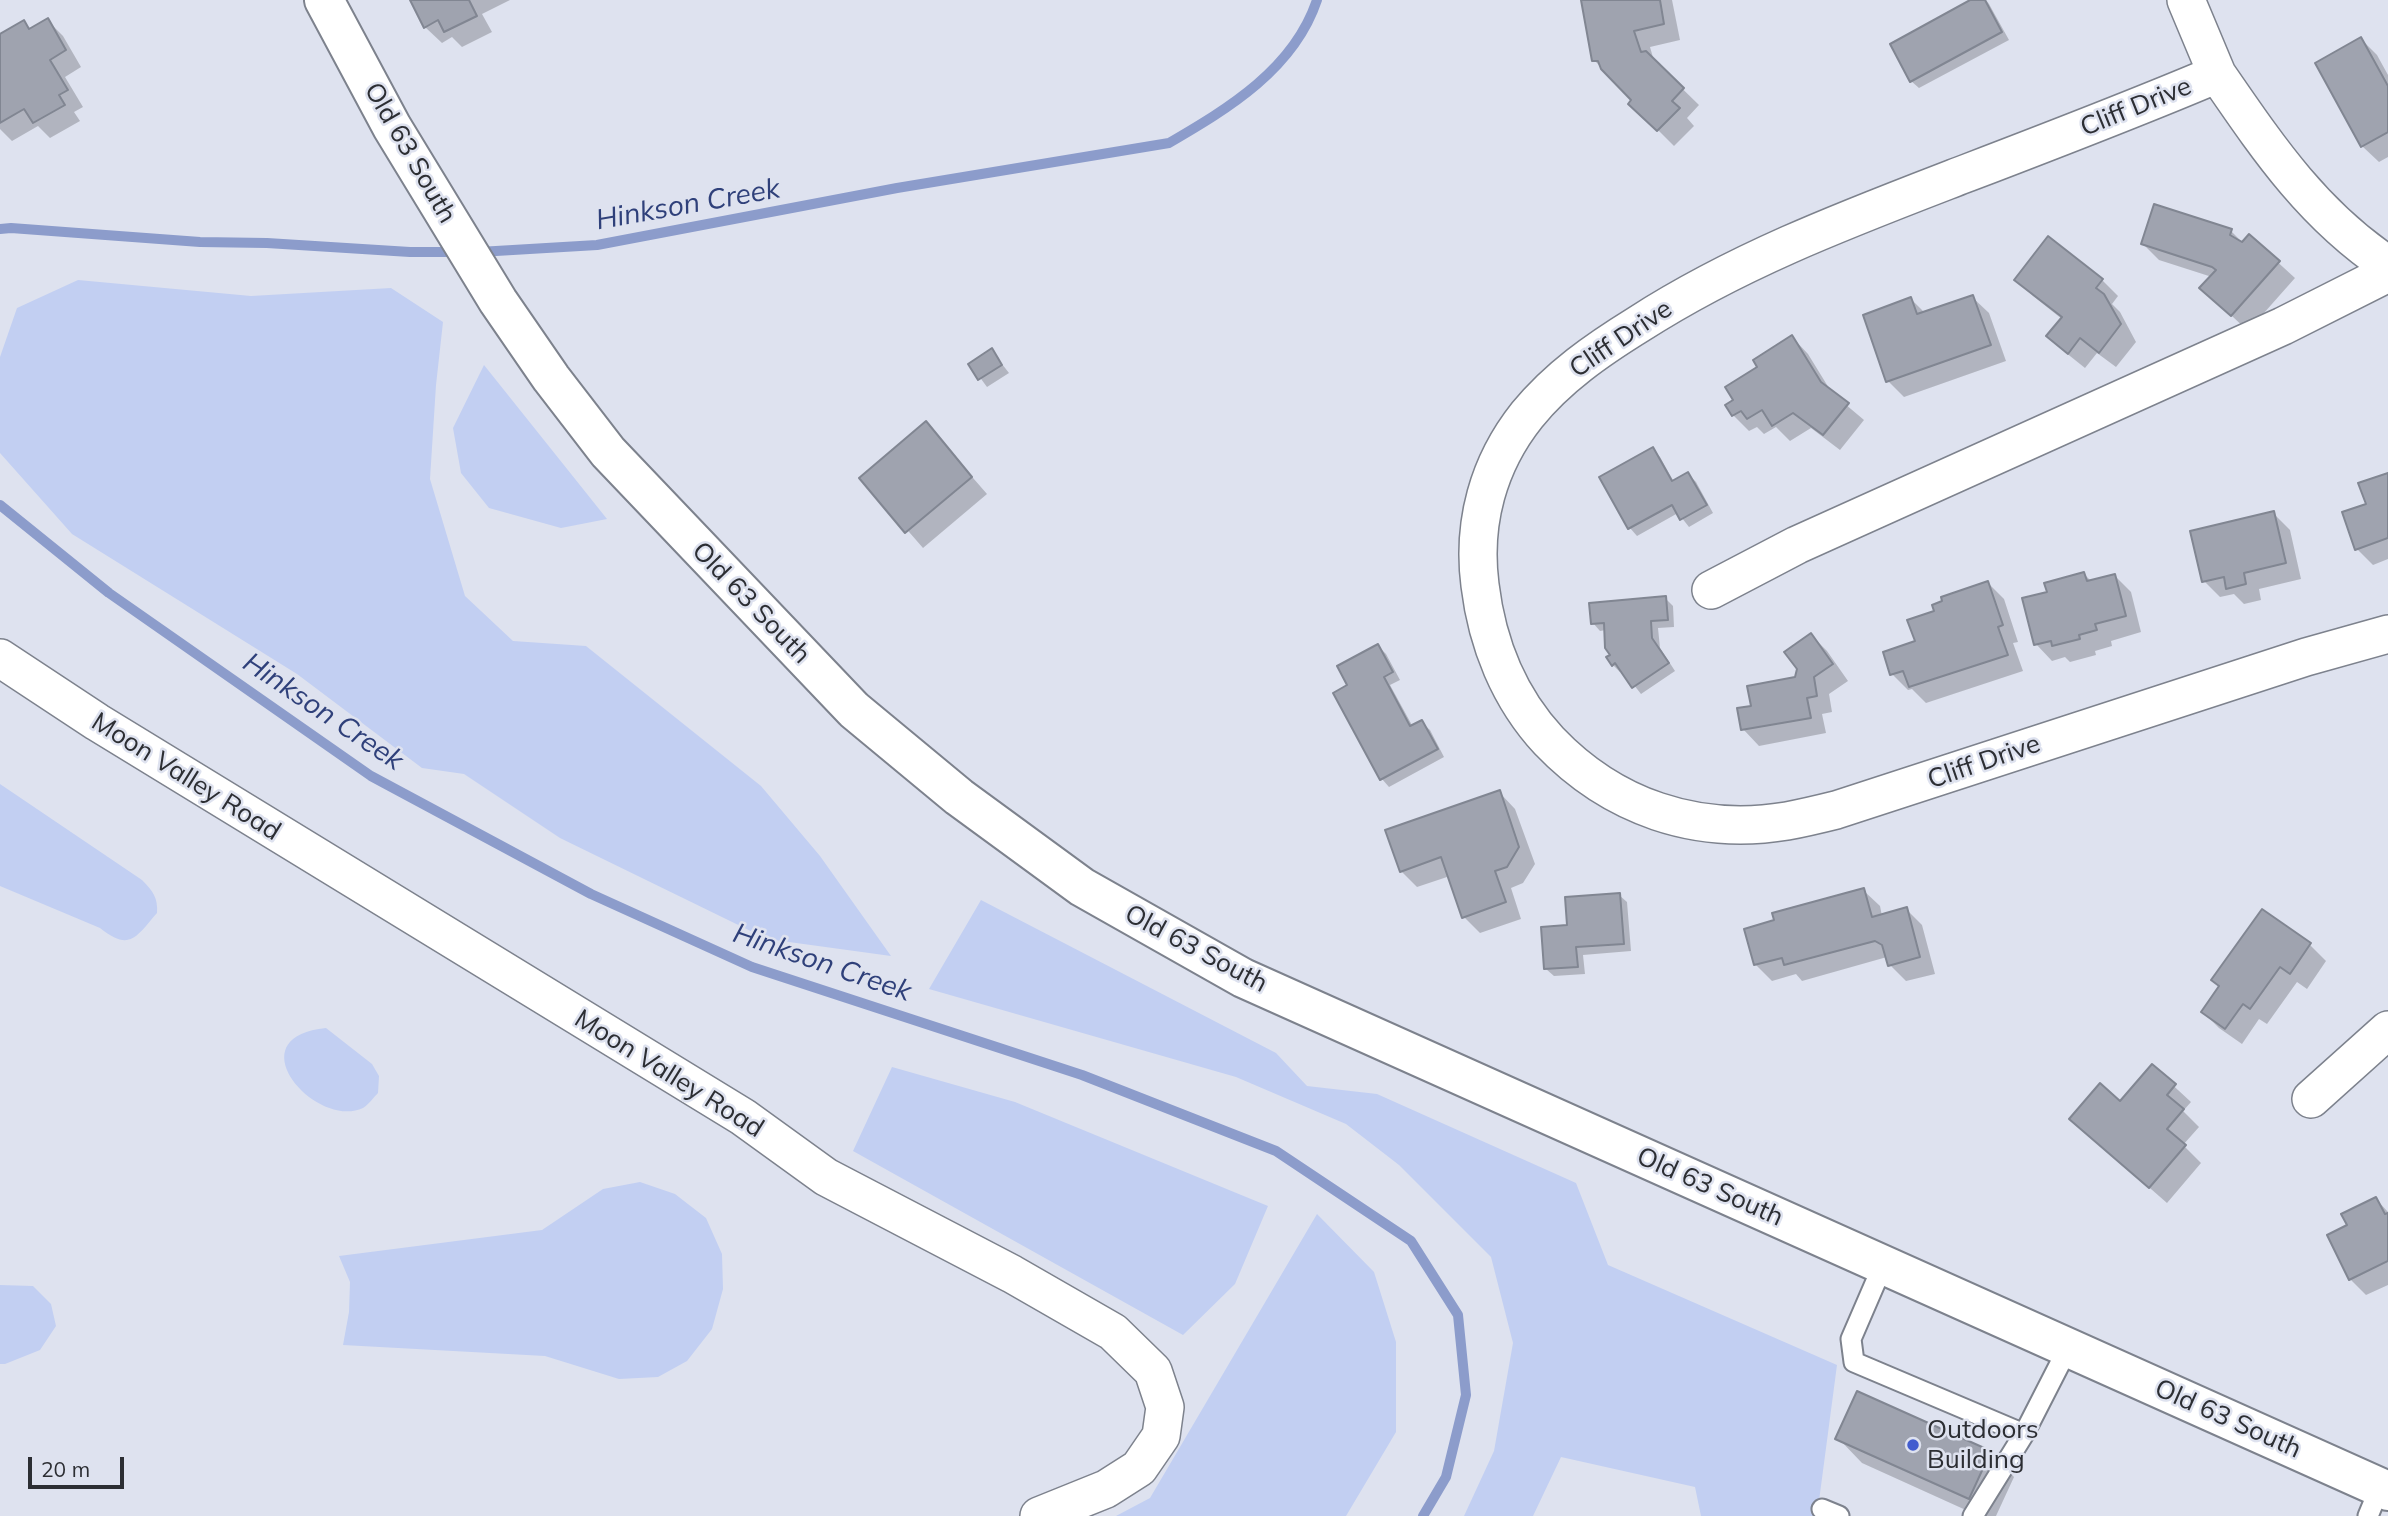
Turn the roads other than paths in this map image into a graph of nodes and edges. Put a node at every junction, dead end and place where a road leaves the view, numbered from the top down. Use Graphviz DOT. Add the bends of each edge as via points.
graph roads {
  1 [pos="324,0"];
  2 [pos="2186,0"];
  3 [pos="2217,74"];
  4 [pos="2388,265"];
  5 [pos="2388,273"];
  6 [pos="1711,590"];
  7 [pos="2388,634"];
  8 [pos="0,658"];
  9 [pos="2388,1030"];
  10 [pos="2311,1099"];
  11 [pos="1883,1265"];
  12 [pos="2068,1348"];
  13 [pos="2024,1434"];
  14 [pos="2379,1498"];
  15 [pos="1039,1516"];
  16 [pos="1973,1516"];
  1 -- 11 [label="main road, Old 63 South" via="392,127 498,301 608,452 853,710 959,797 1082,887 1243,978"];
  2 -- 3 [label="street, Cliff Drive"];
  3 -- 4 [label="street, Cliff Drive" via="2322,213"];
  3 -- 7 [label="street, Cliff Drive" via="1766,253 1668,305 1590,354 1527,415 1489,480 1477,543 1482,605 1490,637 1510,685 1534,724 1566,758 1600,784 1661,814 1695,822 1738,824 1784,822 1836,810"];
  5 -- 6 [label="street" via="2283,326 1808,540"];
  8 -- 15 [label="street, Moon Valley Road" via="743,1117 826,1177 1113,1332 1153,1371 1165,1407 1161,1436 1139,1468 1106,1489"];
  9 -- 10 [label="street"];
  11 -- 12 [label="main road, Old 63 South"];
  11 -- 13 [label="lane" via="1851,1339 1854,1362"];
  12 -- 13 [label="lane"];
  12 -- 14 [label="main road, Old 63 South"];
  13 -- 16 [label="lane"];
}
